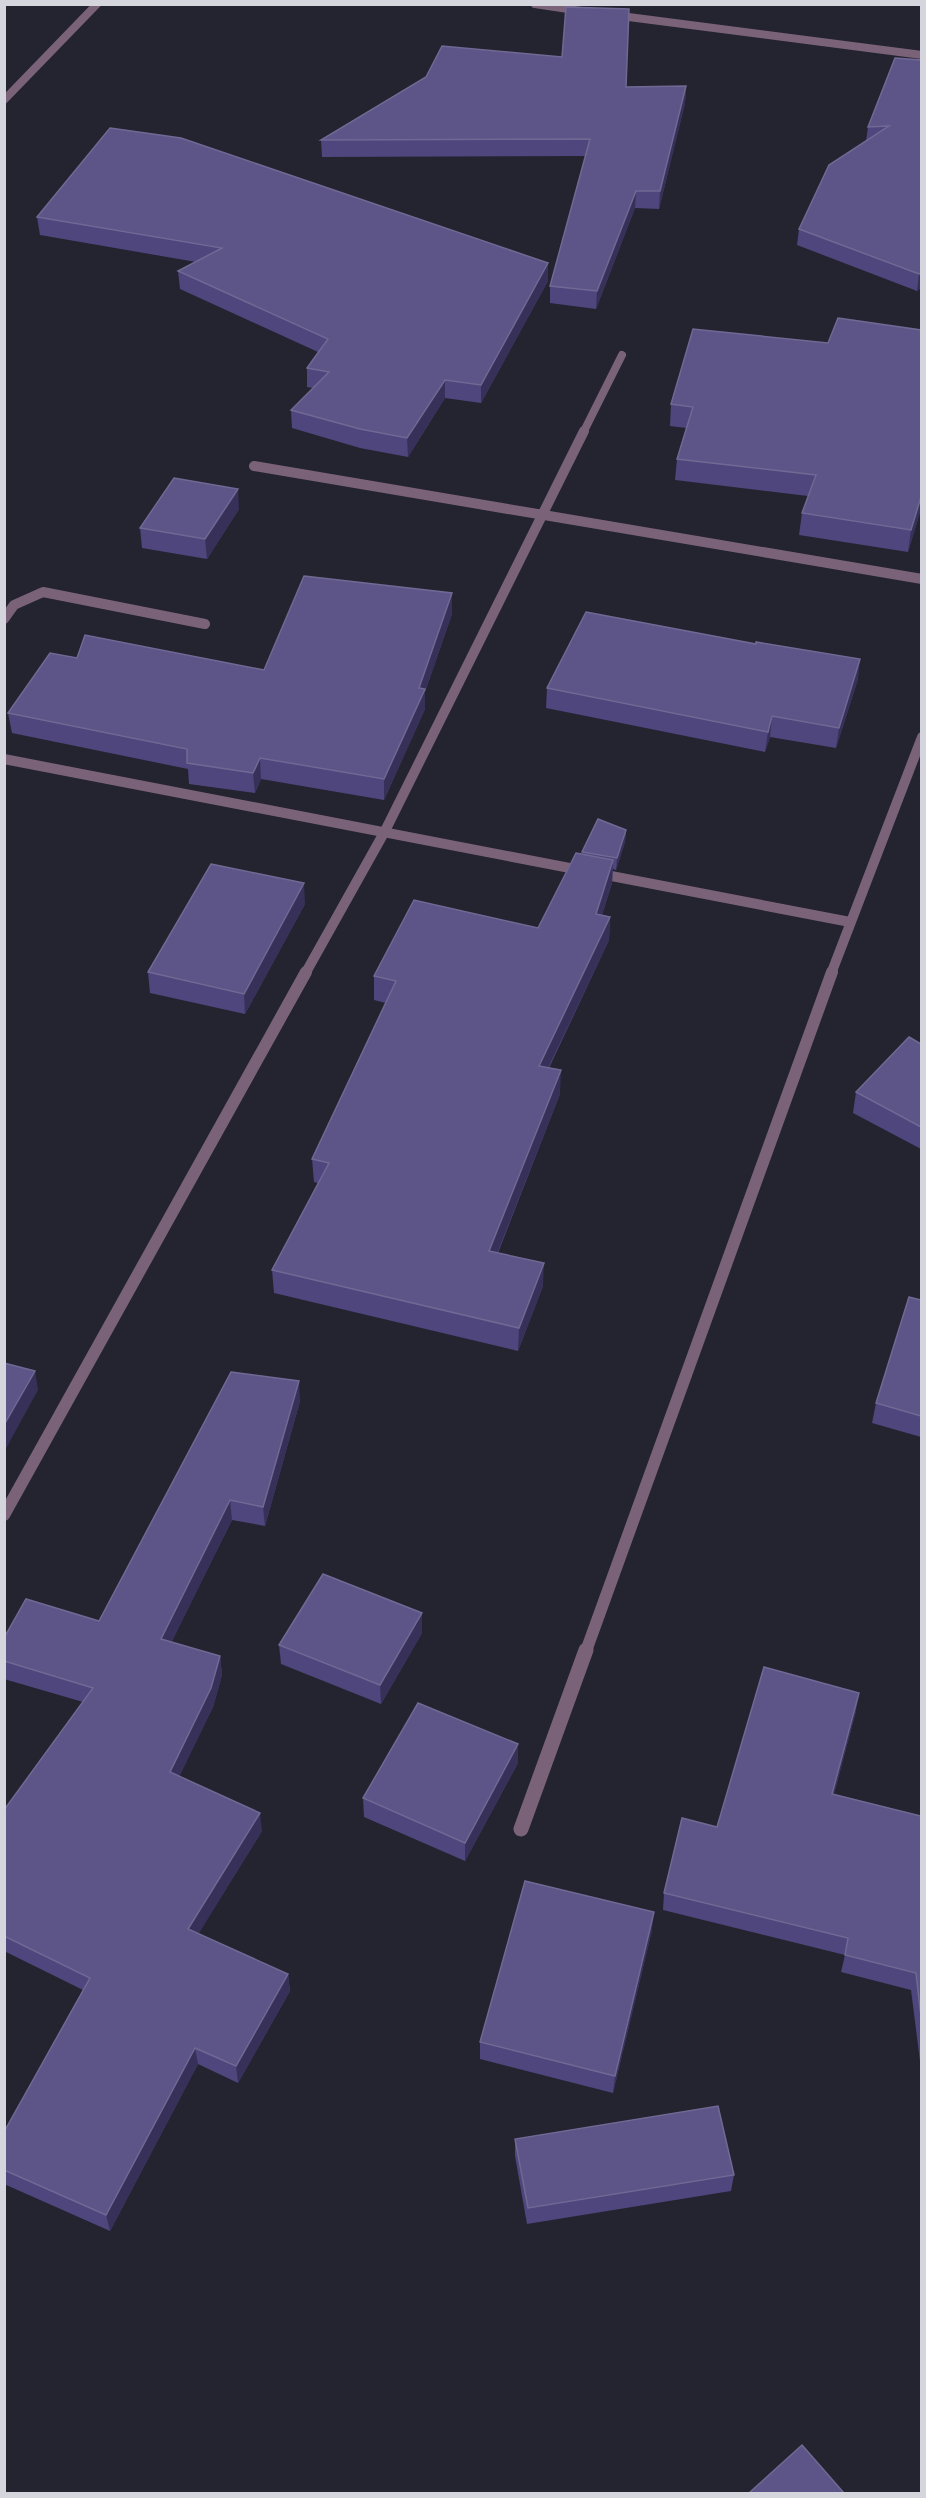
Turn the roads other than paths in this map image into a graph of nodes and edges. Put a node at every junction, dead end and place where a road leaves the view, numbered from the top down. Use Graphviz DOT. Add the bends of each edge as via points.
graph roads {
  1 [pos="97,4"];
  2 [pos="535,4"];
  3 [pos="593,12"];
  4 [pos="605,14"];
  5 [pos="921,55"];
  6 [pos="4,100"];
  7 [pos="622,354"];
  8 [pos="254,466"];
  9 [pos="542,515"];
  10 [pos="921,579"];
  11 [pos="4,619"];
  12 [pos="205,624"];
  13 [pos="921,737"];
  14 [pos="4,759"];
  15 [pos="385,831"];
  16 [pos="850,922"];
  17 [pos="4,1515"];
  18 [pos="521,1828"];
  1 -- 6 [label="street"];
  2 -- 3 [label="street"];
  4 -- 5 [label="street"];
  7 -- 9 [label="street"];
  8 -- 9 [label="street"];
  9 -- 10 [label="street"];
  9 -- 15 [label="street"];
  11 -- 12 [label="street" via="14,605 43,592"];
  13 -- 16 [label="street"];
  14 -- 15 [label="street"];
  15 -- 16 [label="street"];
  15 -- 17 [label="street"];
  16 -- 18 [label="street"];
}
